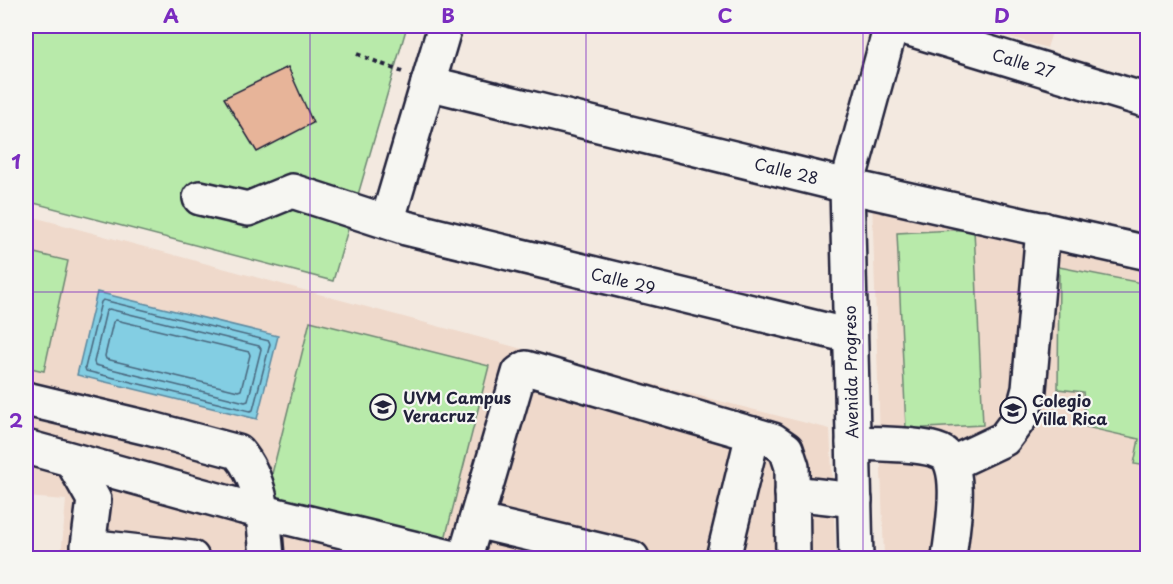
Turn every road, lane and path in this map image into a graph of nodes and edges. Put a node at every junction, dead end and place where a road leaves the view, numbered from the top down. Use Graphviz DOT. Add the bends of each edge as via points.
graph roads {
  1 [pos="444,26"];
  2 [pos="891,26"];
  3 [pos="900,26"];
  4 [pos="357,54"];
  5 [pos="428,83"];
  6 [pos="1148,101"];
  7 [pos="847,186"];
  8 [pos="201,198"];
  9 [pos="395,224"];
  10 [pos="1043,229"];
  11 [pos="1148,253"];
  12 [pos="850,336"];
  13 [pos="26,399"];
  14 [pos="753,434"];
  15 [pos="853,443"];
  16 [pos="26,447"];
  17 [pos="72,461"];
  18 [pos="953,463"];
  19 [pos="792,493"];
  20 [pos="855,500"];
  21 [pos="263,513"];
  22 [pos="476,521"];
  23 [pos="135,555"];
  24 [pos="192,558"];
  25 [pos="267,558"];
  26 [pos="454,558"];
  27 [pos="465,558"];
  28 [pos="632,558"];
  29 [pos="723,558"];
  30 [pos="793,558"];
  31 [pos="856,558"];
  32 [pos="949,558"];
  1 -- 5 [label="street"];
  2 -- 7 [label="street, Avenida Progreso"];
  3 -- 6 [label="street, Calle 27"];
  4 -- 5 [label="path"];
  5 -- 7 [label="street, Calle 28"];
  5 -- 9 [label="street" via="390,212"];
  7 -- 10 [label="street, Calle 28"];
  7 -- 12 [label="street, Avenida Progreso"];
  8 -- 9 [label="street, Calle 29" via="248,209 292,191"];
  9 -- 12 [label="street, Calle 29"];
  10 -- 11 [label="street, Calle 28"];
  10 -- 18 [label="street" via="1029,389 1022,415 1004,439"];
  12 -- 15 [label="street, Avenida Progreso"];
  13 -- 21 [label="street" via="238,452 252,474"];
  14 -- 19 [label="street" via="773,440 786,450 792,467"];
  14 -- 22 [label="street" via="526,368 519,373"];
  14 -- 29 [label="street"];
  15 -- 18 [label="street" via="920,447 943,452"];
  15 -- 20 [label="street, Avenida Progreso"];
  16 -- 17 [label="street"];
  17 -- 21 [label="street"];
  17 -- 23 [label="street" via="94,500 88,546"];
  18 -- 32 [label="street" via="956,483"];
  19 -- 20 [label="street"];
  19 -- 30 [label="street"];
  20 -- 31 [label="street, Avenida Progreso"];
  21 -- 25 [label="street"];
  21 -- 26 [label="street"];
  22 -- 27 [label="street"];
  22 -- 28 [label="street"];
  23 -- 24 [label="street"];
}
